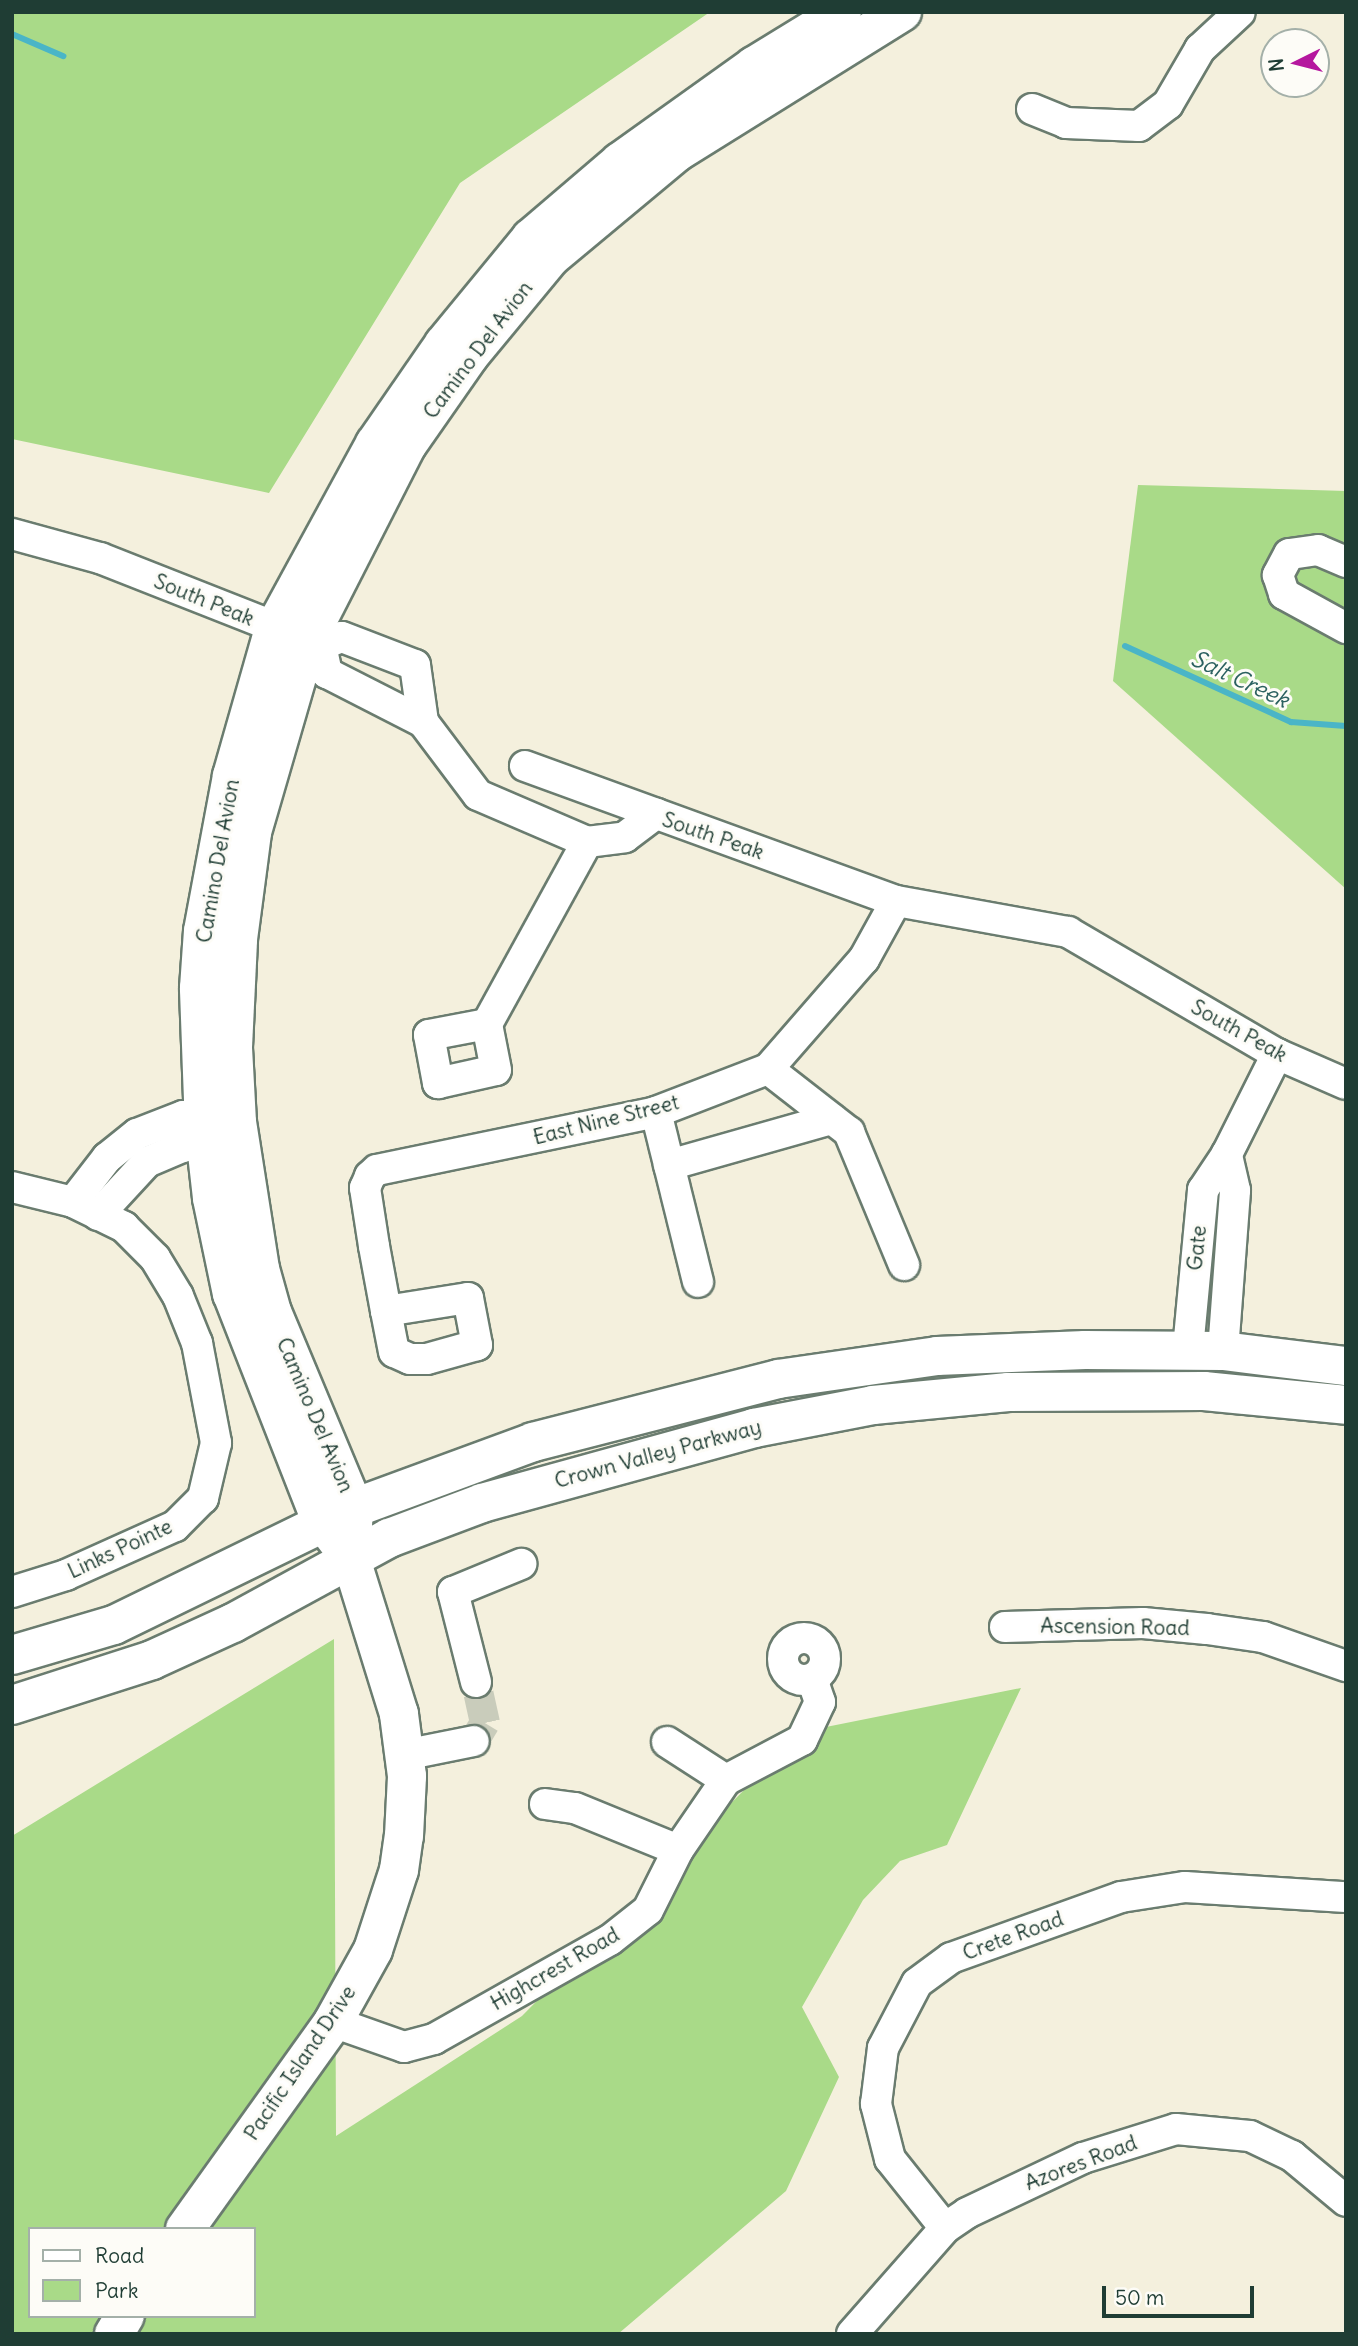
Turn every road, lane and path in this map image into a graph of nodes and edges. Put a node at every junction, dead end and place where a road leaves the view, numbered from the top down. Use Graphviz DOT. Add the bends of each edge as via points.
graph roads {
  1 [pos="842,12"];
  2 [pos="902,12"];
  3 [pos="1240,12"];
  4 [pos="1032,109"];
  5 [pos="629,172"];
  6 [pos="12,534"];
  7 [pos="1346,562"];
  8 [pos="1346,628"];
  9 [pos="301,637"];
  10 [pos="388,654"];
  11 [pos="373,694"];
  12 [pos="423,722"];
  13 [pos="524,766"];
  14 [pos="656,814"];
  15 [pos="587,842"];
  16 [pos="896,901"];
  17 [pos="487,1024"];
  18 [pos="1277,1054"];
  19 [pos="768,1069"];
  20 [pos="1346,1084"];
  21 [pos="656,1112"];
  22 [pos="832,1119"];
  23 [pos="221,1125"];
  24 [pos="1227,1154"];
  25 [pos="107,1158"];
  26 [pos="669,1165"];
  27 [pos="130,1179"];
  28 [pos="12,1187"];
  29 [pos="86,1208"];
  30 [pos="1199,1227"];
  31 [pos="1232,1230"];
  32 [pos="904,1265"];
  33 [pos="698,1282"];
  34 [pos="386,1311"];
  35 [pos="1206,1350"];
  36 [pos="1346,1366"];
  37 [pos="1346,1405"];
  38 [pos="338,1515"];
  39 [pos="351,1559"];
  40 [pos="521,1564"];
  41 [pos="12,1592"];
  42 [pos="1005,1627"];
  43 [pos="12,1656"];
  44 [pos="1346,1665"];
  45 [pos="812,1679"];
  46 [pos="476,1682"];
  47 [pos="12,1704"];
  48 [pos="474,1741"];
  49 [pos="667,1742"];
  50 [pos="404,1755"];
  51 [pos="726,1780"];
  52 [pos="545,1804"];
  53 [pos="678,1850"];
  54 [pos="1346,1897"];
  55 [pos="333,2022"];
  56 [pos="1346,2201"];
  57 [pos="186,2227"];
  58 [pos="945,2228"];
  59 [pos="124,2318"];
  60 [pos="114,2334"];
  61 [pos="852,2334"];
  1 -- 5 [label="main road, Camino Del Avion" via="754,66"];
  2 -- 5 [label="main road, Camino Del Avion" via="677,152"];
  3 -- 4 [label="street" via="1200,49 1168,104 1139,126 1066,123"];
  5 -- 9 [label="main road, Camino Del Avion" via="531,238 507,285 375,444"];
  6 -- 9 [label="street, South Peak" via="100,558"];
  7 -- 8 [label="street" via="1318,550 1289,554 1278,575 1284,594"];
  9 -- 10 [label="street" via="342,637"];
  9 -- 11 [label="street" via="327,673"];
  9 -- 23 [label="main road, Camino Del Avion" via="232,776 203,931 200,988"];
  10 -- 11 [label="street"];
  10 -- 12 [label="street" via="415,665"];
  11 -- 12 [label="street"];
  12 -- 15 [label="street" via="478,795"];
  13 -- 14 [label="street"];
  14 -- 15 [label="street, South Peak" via="625,837"];
  14 -- 16 [label="street, South Peak"];
  15 -- 17 [label="street"];
  16 -- 18 [label="street, South Peak" via="1068,932"];
  16 -- 19 [label="street, East Nine Street" via="864,958"];
  18 -- 20 [label="street, South Peak"];
  18 -- 24 [label="street, Gate"];
  19 -- 21 [label="street, East Nine Street"];
  19 -- 22 [label="street"];
  21 -- 26 [label="street"];
  21 -- 34 [label="street, East Nine Street" via="377,1170 365,1188"];
  22 -- 26 [label="street"];
  22 -- 32 [label="street" via="849,1132"];
  23 -- 25 [label="street" via="183,1116 171,1118 137,1134"];
  23 -- 27 [label="street" via="147,1162"];
  23 -- 38 [label="main road, Camino Del Avion" via="212,1198 232,1294"];
  24 -- 30 [label="street, Gate" via="1203,1190"];
  24 -- 31 [label="street, Gate" via="1235,1190"];
  25 -- 27 [label="street"];
  25 -- 29 [label="street"];
  26 -- 33 [label="street"];
  27 -- 29 [label="street"];
  28 -- 29 [label="street, Links Pointe"];
  29 -- 41 [label="street, Links Pointe" via="124,1227 155,1258 178,1296 210,1393 216,1443 203,1498 175,1526 66,1575"];
  30 -- 31 [label="street"];
  30 -- 35 [label="street, Gate"];
  31 -- 35 [label="street, Gate"];
  35 -- 36 [label="main road, Crown Valley Parkway"];
  35 -- 38 [label="main road, Crown Valley Parkway" via="937,1356 828,1369 571,1430"];
  37 -- 39 [label="main road, Crown Valley Parkway" via="1204,1391 1106,1391 1008,1392 873,1405 621,1461 482,1503 389,1538"];
  38 -- 39 [label="main road, Camino Del Avion"];
  38 -- 43 [label="main road, Crown Valley Parkway" via="114,1625"];
  39 -- 47 [label="main road, Crown Valley Parkway" via="152,1660"];
  39 -- 50 [label="main road, Pacific Island Drive" via="399,1714"];
  40 -- 46 [label="street" via="453,1592"];
  42 -- 44 [label="street, Ascension Road" via="1143,1623 1207,1629 1263,1637"];
  45 -- 51 [label="street, Highcrest Road" via="820,1702 802,1740"];
  48 -- 50 [label="street"];
  49 -- 51 [label="street"];
  50 -- 55 [label="main road, Pacific Island Drive" via="407,1776 399,1871 373,1950"];
  51 -- 53 [label="street, Highcrest Road"];
  52 -- 53 [label="street" via="575,1808"];
  53 -- 55 [label="street, Highcrest Road" via="648,1910 610,1940 434,2039 404,2047"];
  54 -- 58 [label="street, Crete Road" via="1185,1887 1121,1896 951,1958 917,1983 883,2048 876,2104 890,2159"];
  55 -- 57 [label="main road, Pacific Island Drive"];
  56 -- 58 [label="street, Azores Road" via="1292,2156 1250,2136 1176,2129 1083,2158"];
  58 -- 61 [label="street, Azores Road"];
  59 -- 60 [label="main road"];
}
